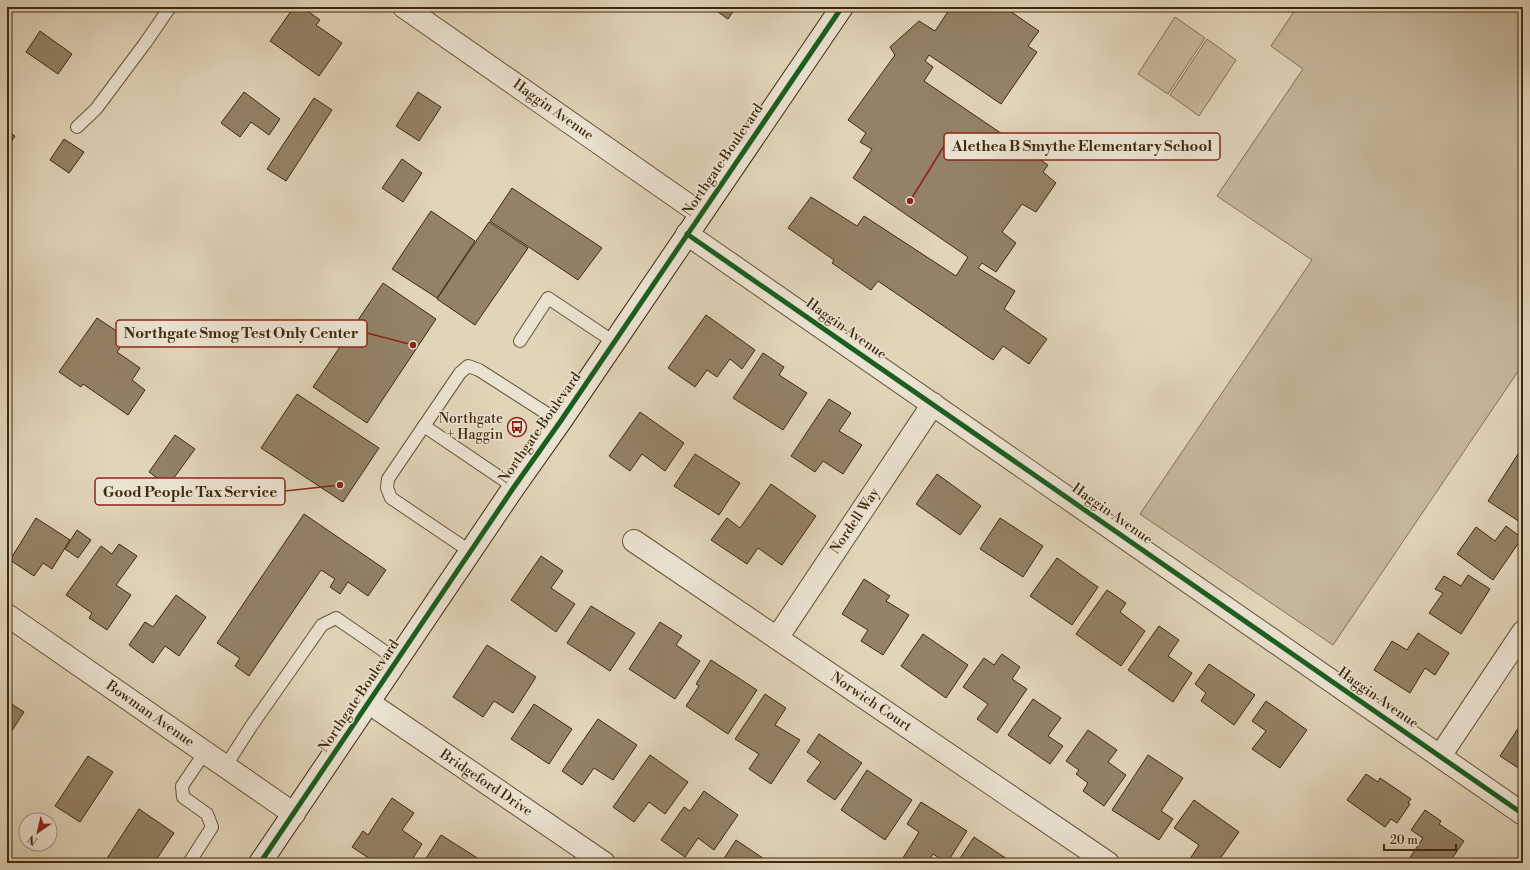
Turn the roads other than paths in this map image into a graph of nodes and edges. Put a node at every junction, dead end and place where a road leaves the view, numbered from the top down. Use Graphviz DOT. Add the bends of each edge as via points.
graph roads {
  1 [pos="170,7"];
  2 [pos="404,7"];
  3 [pos="842,7"];
  4 [pos="76,127"];
  5 [pos="701,214"];
  6 [pos="687,234"];
  7 [pos="520,341"];
  8 [pos="614,342"];
  9 [pos="933,404"];
  10 [pos="560,422"];
  11 [pos="424,426"];
  12 [pos="514,487"];
  13 [pos="634,540"];
  14 [pos="471,552"];
  15 [pos="7,615"];
  16 [pos="1523,632"];
  17 [pos="777,638"];
  18 [pos="397,660"];
  19 [pos="368,702"];
  20 [pos="205,752"];
  21 [pos="1440,756"];
  22 [pos="226,767"];
  23 [pos="294,814"];
  24 [pos="1523,814"];
  25 [pos="189,863"];
  26 [pos="260,863"];
  27 [pos="604,863"];
  28 [pos="1108,863"];
  1 -- 4 [label="lane" via="96,109"];
  2 -- 5 [label="street, Haggin Avenue"];
  3 -- 5 [label="street, Northgate Boulevard"];
  5 -- 6 [label="street, Northgate Boulevard"];
  6 -- 8 [label="street, Northgate Boulevard"];
  6 -- 9 [label="street, Haggin Avenue"];
  7 -- 8 [label="lane" via="548,298"];
  8 -- 10 [label="street, Northgate Boulevard"];
  9 -- 17 [label="street, Nordell Way"];
  9 -- 21 [label="street, Haggin Avenue"];
  10 -- 11 [label="lane" via="479,370 468,366 460,373"];
  10 -- 12 [label="street, Northgate Boulevard"];
  11 -- 12 [label="lane"];
  11 -- 14 [label="lane" via="388,479 391,498"];
  12 -- 14 [label="street, Northgate Boulevard"];
  13 -- 17 [label="street, Norwich Court"];
  14 -- 18 [label="street, Northgate Boulevard"];
  15 -- 20 [label="street, Bowman Avenue"];
  16 -- 21 [label="street"];
  17 -- 28 [label="street, Norwich Court"];
  18 -- 19 [label="street, Northgate Boulevard"];
  18 -- 22 [label="lane" via="336,618 322,625"];
  19 -- 23 [label="street, Northgate Boulevard"];
  19 -- 27 [label="street, Bridgeford Drive"];
  20 -- 22 [label="street, Bowman Avenue"];
  20 -- 25 [label="lane" via="182,786 183,797 207,814 212,827"];
  21 -- 24 [label="street, Haggin Avenue"];
  22 -- 23 [label="street, Bowman Avenue"];
  23 -- 26 [label="street, Northgate Boulevard"];
}
